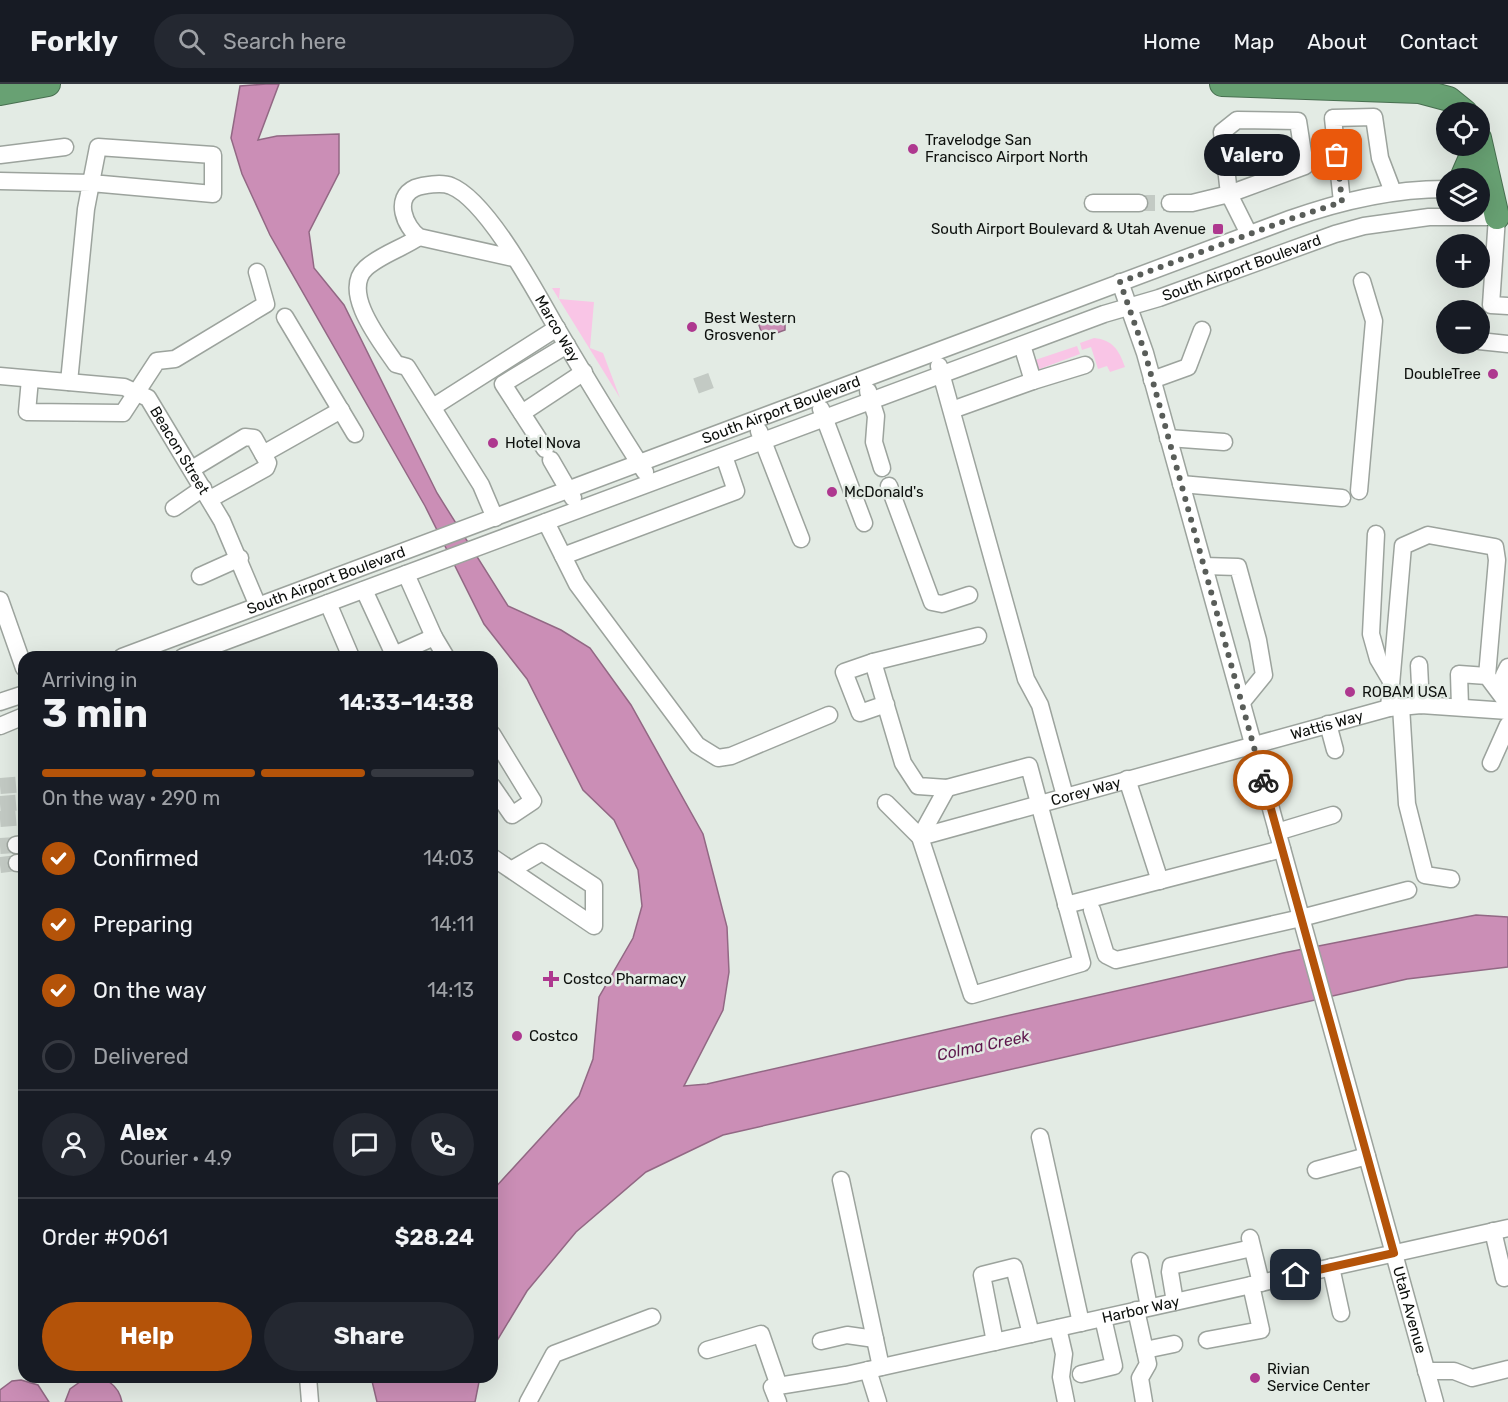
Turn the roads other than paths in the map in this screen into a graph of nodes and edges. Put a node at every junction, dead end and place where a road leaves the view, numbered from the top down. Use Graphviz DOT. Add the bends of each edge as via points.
graph roads {
  1 [pos="48,84"];
  2 [pos="1222,84"];
  3 [pos="0,93"];
  4 [pos="1453,102"];
  5 [pos="65,147"];
  6 [pos="0,155"];
  7 [pos="1483,156"];
  8 [pos="0,181"];
  9 [pos="91,183"];
  10 [pos="1436,190"];
  11 [pos="1492,191"];
  12 [pos="1393,192"];
  13 [pos="1229,194"];
  14 [pos="1342,202"];
  15 [pos="1093,203"];
  16 [pos="1139,203"];
  17 [pos="1170,203"];
  18 [pos="1497,217"];
  19 [pos="1249,234"];
  20 [pos="419,237"];
  21 [pos="513,258"];
  22 [pos="257,272"];
  23 [pos="1362,281"];
  24 [pos="1120,282"];
  25 [pos="1508,306"];
  26 [pos="1128,307"];
  27 [pos="285,317"];
  28 [pos="557,328"];
  29 [pos="1202,330"];
  30 [pos="1490,342"];
  31 [pos="1508,344"];
  32 [pos="567,345"];
  33 [pos="1022,345"];
  34 [pos="934,353"];
  35 [pos="1086,365"];
  36 [pos="584,372"];
  37 [pos="942,375"];
  38 [pos="0,376"];
  39 [pos="30,379"];
  40 [pos="863,379"];
  41 [pos="1152,380"];
  42 [pos="1033,381"];
  43 [pos="69,382"];
  44 [pos="136,391"];
  45 [pos="817,396"];
  46 [pos="871,401"];
  47 [pos="433,407"];
  48 [pos="341,410"];
  49 [pos="952,410"];
  50 [pos="522,413"];
  51 [pos="825,418"];
  52 [pos="755,420"];
  53 [pos="355,434"];
  54 [pos="1168,438"];
  55 [pos="763,441"];
  56 [pos="1224,442"];
  57 [pos="262,454"];
  58 [pos="724,456"];
  59 [pos="639,463"];
  60 [pos="882,468"];
  61 [pos="192,469"];
  62 [pos="651,483"];
  63 [pos="1181,484"];
  64 [pos="889,486"];
  65 [pos="569,490"];
  66 [pos="1359,491"];
  67 [pos="206,494"];
  68 [pos="1342,498"];
  69 [pos="174,508"];
  70 [pos="580,509"];
  71 [pos="495,518"];
  72 [pos="546,522"];
  73 [pos="864,523"];
  74 [pos="1376,534"];
  75 [pos="801,539"];
  76 [pos="563,556"];
  77 [pos="240,558"];
  78 [pos="1204,566"];
  79 [pos="406,574"];
  80 [pos="200,576"];
  81 [pos="364,590"];
  82 [pos="969,595"];
  83 [pos="0,600"];
  84 [pos="328,603"];
  85 [pos="258,606"];
  86 [pos="978,636"];
  87 [pos="434,637"];
  88 [pos="18,651"];
  89 [pos="138,651"];
  90 [pos="199,651"];
  91 [pos="348,651"];
  92 [pos="392,651"];
  93 [pos="405,651"];
  94 [pos="442,651"];
  95 [pos="873,662"];
  96 [pos="1419,665"];
  97 [pos="1508,668"];
  98 [pos="1487,676"];
  99 [pos="1391,681"];
  100 [pos="1508,690"];
  101 [pos="18,696"];
  102 [pos="0,702"];
  103 [pos="1242,702"];
  104 [pos="886,704"];
  105 [pos="1508,704"];
  106 [pos="1421,705"];
  107 [pos="1395,707"];
  108 [pos="1460,707"];
  109 [pos="1508,711"];
  110 [pos="829,715"];
  111 [pos="18,719"];
  112 [pos="1328,724"];
  113 [pos="1508,725"];
  114 [pos="0,726"];
  115 [pos="498,744"];
  116 [pos="1253,744"];
  117 [pos="1335,750"];
  118 [pos="1491,763"];
  119 [pos="1128,779"];
  120 [pos="947,788"];
  121 [pos="498,795"];
  122 [pos="1065,796"];
  123 [pos="886,803"];
  124 [pos="1038,804"];
  125 [pos="1333,814"];
  126 [pos="1278,832"];
  127 [pos="920,837"];
  128 [pos="1282,849"];
  129 [pos="498,861"];
  130 [pos="511,870"];
  131 [pos="1452,879"];
  132 [pos="1160,881"];
  133 [pos="1408,890"];
  134 [pos="1066,905"];
  135 [pos="1092,910"];
  136 [pos="1301,918"];
  137 [pos="1040,1137"];
  138 [pos="1367,1156"];
  139 [pos="1316,1170"];
  140 [pos="842,1180"];
  141 [pos="1501,1229"];
  142 [pos="1394,1253"];
  143 [pos="1140,1261"];
  144 [pos="1331,1267"];
  145 [pos="1504,1278"];
  146 [pos="1256,1284"];
  147 [pos="1175,1302"];
  148 [pos="1143,1309"];
  149 [pos="1341,1312"];
  150 [pos="652,1317"];
  151 [pos="1103,1318"];
  152 [pos="1081,1323"];
  153 [pos="1058,1328"];
  154 [pos="1031,1334"];
  155 [pos="875,1339"];
  156 [pos="1207,1340"];
  157 [pos="821,1341"];
  158 [pos="995,1342"];
  159 [pos="1174,1344"];
  160 [pos="707,1350"];
  161 [pos="1145,1350"];
  162 [pos="875,1369"];
  163 [pos="1508,1369"];
  164 [pos="1426,1371"];
  165 [pos="1081,1374"];
  166 [pos="308,1383"];
  167 [pos="776,1392"];
  168 [pos="310,1402"];
  169 [pos="528,1402"];
  170 [pos="878,1402"];
  171 [pos="1066,1402"];
  172 [pos="1143,1402"];
  173 [pos="1435,1402"];
  1 -- 3 [label="highway"];
  2 -- 4 [label="highway" via="1419,91"];
  5 -- 6 [label="street"];
  7 -- 11 [label="highway"];
  8 -- 9 [label="street"];
  9 -- 9 [label="street" via="213,194 213,154 98,147"];
  9 -- 43 [label="street"];
  10 -- 12 [label="street, South Airport Boulevard"];
  11 -- 18 [label="highway"];
  12 -- 14 [label="street, South Airport Boulevard"];
  12 -- 14 [label="street" via="1380,158 1374,117 1333,118"];
  13 -- 13 [label="street" via="1305,166 1298,121 1237,120 1222,132"];
  13 -- 17 [label="street" via="1192,203"];
  13 -- 19 [label="street"];
  14 -- 19 [label="street, South Airport Boulevard"];
  15 -- 16 [label="street"];
  18 -- 25 [label="street" via="1491,305"];
  18 -- 26 [label="street, South Airport Boulevard" via="1429,217 1364,226"];
  19 -- 24 [label="street, South Airport Boulevard"];
  20 -- 21 [label="street"];
  20 -- 21 [label="street, Marco Way" via="405,219 405,196 426,185 450,185 484,213"];
  20 -- 47 [label="street" via="367,267 360,276 360,298 362,311 396,364 407,367"];
  21 -- 28 [label="street, Marco Way"];
  22 -- 44 [label="street" via="266,304 175,359 157,361"];
  23 -- 66 [label="street" via="1374,321"];
  24 -- 26 [label="street, Utah Avenue"];
  24 -- 34 [label="street, South Airport Boulevard"];
  26 -- 33 [label="street, South Airport Boulevard"];
  26 -- 41 [label="street, Utah Avenue"];
  27 -- 48 [label="street"];
  28 -- 32 [label="street, Marco Way"];
  28 -- 47 [label="street"];
  29 -- 41 [label="street" via="1188,367"];
  30 -- 31 [label="street"];
  32 -- 36 [label="street, Marco Way"];
  32 -- 50 [label="street" via="503,384"];
  33 -- 37 [label="street, South Airport Boulevard"];
  33 -- 42 [label="street"];
  34 -- 37 [label="street"];
  34 -- 40 [label="street, South Airport Boulevard"];
  35 -- 42 [label="street"];
  36 -- 50 [label="street"];
  36 -- 59 [label="street, Marco Way"];
  37 -- 46 [label="street, South Airport Boulevard"];
  37 -- 49 [label="street"];
  38 -- 39 [label="street"];
  39 -- 43 [label="street"];
  39 -- 44 [label="street" via="27,412 123,413"];
  40 -- 45 [label="street, South Airport Boulevard"];
  40 -- 46 [label="street"];
  41 -- 54 [label="street, Utah Avenue"];
  42 -- 49 [label="street"];
  43 -- 44 [label="street"];
  44 -- 61 [label="street, Beacon Street" via="157,409"];
  45 -- 51 [label="street"];
  45 -- 52 [label="street, South Airport Boulevard"];
  46 -- 51 [label="street, South Airport Boulevard"];
  46 -- 60 [label="street" via="876,416 874,442"];
  47 -- 71 [label="street" via="481,485"];
  48 -- 53 [label="street"];
  48 -- 57 [label="street"];
  49 -- 122 [label="street" via="1026,679 1040,705"];
  50 -- 65 [label="street"];
  51 -- 55 [label="street, South Airport Boulevard"];
  51 -- 73 [label="street"];
  52 -- 55 [label="street"];
  52 -- 59 [label="street, South Airport Boulevard"];
  54 -- 56 [label="street"];
  54 -- 63 [label="street, Utah Avenue"];
  55 -- 58 [label="street, South Airport Boulevard"];
  55 -- 75 [label="street"];
  57 -- 61 [label="street" via="254,438 245,437"];
  57 -- 67 [label="street" via="268,463 266,468"];
  58 -- 62 [label="street, South Airport Boulevard"];
  58 -- 76 [label="street" via="736,491"];
  59 -- 62 [label="street, Marco Way"];
  59 -- 65 [label="street, South Airport Boulevard"];
  61 -- 67 [label="street, Beacon Street"];
  62 -- 70 [label="street, South Airport Boulevard"];
  63 -- 68 [label="street"];
  63 -- 78 [label="street, Utah Avenue"];
  64 -- 82 [label="street" via="932,602 942,604"];
  65 -- 70 [label="street"];
  65 -- 71 [label="street, South Airport Boulevard"];
  67 -- 69 [label="street"];
  67 -- 77 [label="street, Beacon Street"];
  70 -- 72 [label="street, South Airport Boulevard"];
  71 -- 85 [label="street, South Airport Boulevard"];
  72 -- 76 [label="street"];
  72 -- 79 [label="street, South Airport Boulevard"];
  74 -- 99 [label="street" via="1371,634"];
  76 -- 110 [label="street" via="577,584 697,745 718,758"];
  77 -- 80 [label="street"];
  77 -- 85 [label="street, Beacon Street"];
  78 -- 103 [label="street, Utah Avenue"];
  78 -- 103 [label="street" via="1238,567 1264,675"];
  79 -- 81 [label="street, South Airport Boulevard"];
  79 -- 87 [label="street"];
  81 -- 84 [label="street, South Airport Boulevard"];
  81 -- 92 [label="street"];
  83 -- 88 [label="street"];
  84 -- 90 [label="street, South Airport Boulevard"];
  84 -- 91 [label="street"];
  85 -- 89 [label="street, South Airport Boulevard"];
  86 -- 95 [label="street"];
  87 -- 93 [label="street"];
  87 -- 94 [label="street"];
  95 -- 104 [label="street"];
  95 -- 104 [label="street" via="844,672 860,713"];
  96 -- 106 [label="street"];
  97 -- 100 [label="street" via="1504,675"];
  98 -- 99 [label="street" via="1495,547 1428,535 1403,546"];
  98 -- 105 [label="street"];
  98 -- 108 [label="street" via="1459,674"];
  99 -- 107 [label="street"];
  101 -- 102 [label="street"];
  103 -- 116 [label="street, Utah Avenue"];
  104 -- 120 [label="street" via="903,763 918,786"];
  106 -- 107 [label="street, Wattis Way"];
  106 -- 108 [label="street, Wattis Way"];
  107 -- 112 [label="street, Wattis Way"];
  107 -- 131 [label="street" via="1407,804 1425,875"];
  108 -- 109 [label="street, Wattis Way"];
  111 -- 114 [label="street"];
  112 -- 116 [label="street, Wattis Way"];
  112 -- 117 [label="street"];
  113 -- 118 [label="street"];
  115 -- 121 [label="street" via="533,801 512,815"];
  116 -- 119 [label="street, Corey Way"];
  116 -- 126 [label="street, Utah Avenue"];
  119 -- 122 [label="street, Corey Way"];
  119 -- 132 [label="street"];
  120 -- 124 [label="street" via="1029,766"];
  120 -- 127 [label="street"];
  122 -- 124 [label="street, Corey Way"];
  123 -- 127 [label="street"];
  124 -- 127 [label="street, Corey Way"];
  124 -- 134 [label="street"];
  125 -- 126 [label="street"];
  126 -- 128 [label="street, Utah Avenue"];
  127 -- 134 [label="street" via="972,995 1082,963"];
  128 -- 132 [label="street"];
  128 -- 136 [label="street, Utah Avenue"];
  129 -- 130 [label="street"];
  130 -- 130 [label="street" via="567,908 594,926 594,886 542,852"];
  132 -- 134 [label="street"];
  133 -- 136 [label="street"];
  135 -- 136 [label="street" via="1106,955 1116,960"];
  136 -- 138 [label="street, Utah Avenue"];
  137 -- 152 [label="street"];
  138 -- 139 [label="street"];
  138 -- 142 [label="street, Utah Avenue"];
  140 -- 155 [label="street"];
  141 -- 142 [label="street, Harbor Way"];
  141 -- 145 [label="street"];
  142 -- 144 [label="street, Harbor Way"];
  142 -- 164 [label="street, Utah Avenue"];
  143 -- 148 [label="street"];
  144 -- 146 [label="street, Harbor Way"];
  144 -- 149 [label="street"];
  146 -- 147 [label="street, Harbor Way"];
  146 -- 147 [label="street" via="1251,1243 1171,1266"];
  146 -- 156 [label="street" via="1261,1329"];
  147 -- 148 [label="street, Harbor Way"];
  148 -- 151 [label="street, Harbor Way"];
  148 -- 161 [label="street"];
  150 -- 169 [label="street" via="554,1354"];
  151 -- 152 [label="street, Harbor Way"];
  151 -- 165 [label="street" via="1114,1366"];
  152 -- 153 [label="street, Harbor Way"];
  153 -- 154 [label="street, Harbor Way"];
  153 -- 171 [label="street" via="1064,1354 1061,1377"];
  154 -- 158 [label="street, Harbor Way"];
  154 -- 158 [label="street" via="1014,1267 982,1275"];
  155 -- 157 [label="street" via="847,1335"];
  155 -- 162 [label="street"];
  158 -- 162 [label="street, Harbor Way"];
  159 -- 161 [label="street"];
  160 -- 167 [label="street" via="761,1334"];
  161 -- 172 [label="street" via="1148,1364 1140,1385"];
  162 -- 167 [label="street, Harbor Way"];
  162 -- 170 [label="street"];
  163 -- 164 [label="street" via="1472,1378 1454,1371"];
  164 -- 173 [label="street, Utah Avenue"];
  166 -- 168 [label="street"];
}
